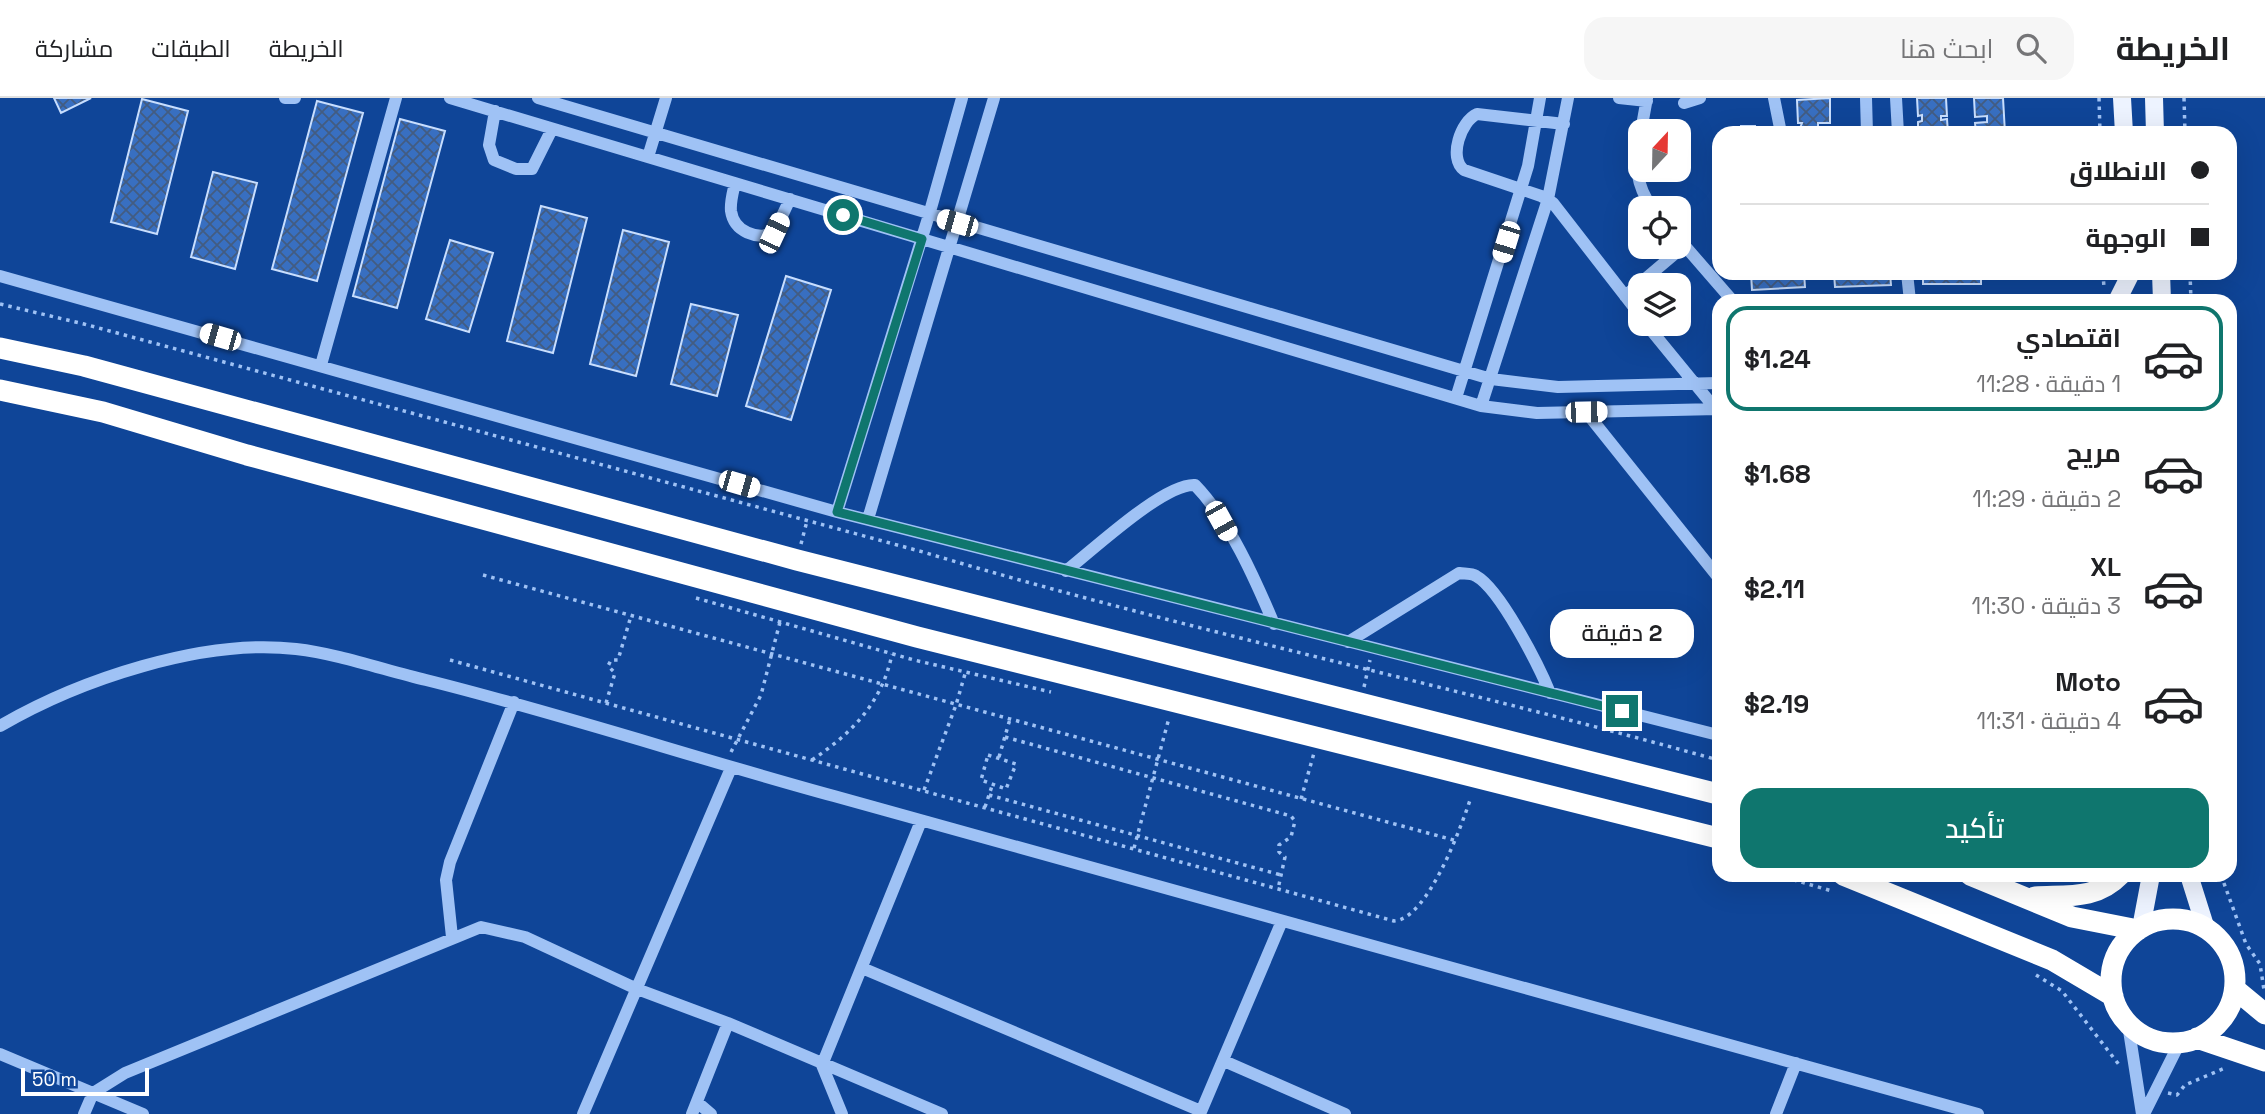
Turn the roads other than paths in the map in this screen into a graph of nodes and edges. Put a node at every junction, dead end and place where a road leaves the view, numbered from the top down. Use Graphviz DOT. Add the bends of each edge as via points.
graph roads {
  1 [pos="285,98"];
  2 [pos="295,98"];
  3 [pos="396,98"];
  4 [pos="450,98"];
  5 [pos="538,98"];
  6 [pos="666,98"];
  7 [pos="962,98"];
  8 [pos="994,98"];
  9 [pos="1539,98"];
  10 [pos="1568,98"];
  11 [pos="1619,98"];
  12 [pos="1700,98"];
  13 [pos="1774,98"];
  14 [pos="1866,98"];
  15 [pos="1896,98"];
  16 [pos="2122,98"];
  17 [pos="2154,98"];
  18 [pos="1647,100"];
  19 [pos="1684,103"];
  20 [pos="495,111"];
  21 [pos="1643,119"];
  22 [pos="1537,121"];
  23 [pos="1564,124"];
  24 [pos="1780,126"];
  25 [pos="1867,126"];
  26 [pos="1898,126"];
  27 [pos="2124,126"];
  28 [pos="2155,126"];
  29 [pos="552,129"];
  30 [pos="655,133"];
  31 [pos="648,157"];
  32 [pos="735,183"];
  33 [pos="1521,190"];
  34 [pos="790,199"];
  35 [pos="1548,199"];
  36 [pos="929,215"];
  37 [pos="957,223"];
  38 [pos="922,239"];
  39 [pos="950,247"];
  40 [pos="1691,253"];
  41 [pos="1663,259"];
  42 [pos="0,276"];
  43 [pos="1712,277"];
  44 [pos="1714,280"];
  45 [pos="1727,294"];
  46 [pos="1625,296"];
  47 [pos="1628,300"];
  48 [pos="1656,336"];
  49 [pos="0,348"];
  50 [pos="321,365"];
  51 [pos="1466,373"];
  52 [pos="1491,379"];
  53 [pos="1712,384"];
  54 [pos="1695,385"];
  55 [pos="0,390"];
  56 [pos="1456,398"];
  57 [pos="1712,403"];
  58 [pos="1481,406"];
  59 [pos="1712,410"];
  60 [pos="1586,412"];
  61 [pos="837,512"];
  62 [pos="868,519"];
  63 [pos="1712,570"];
  64 [pos="1066,571"];
  65 [pos="1274,624"];
  66 [pos="1348,642"];
  67 [pos="1550,693"];
  68 [pos="514,702"];
  69 [pos="0,726"];
  70 [pos="1712,734"];
  71 [pos="727,767"];
  72 [pos="1712,792"];
  73 [pos="921,821"];
  74 [pos="1712,836"];
  75 [pos="1988,882"];
  76 [pos="2113,882"];
  77 [pos="2149,882"];
  78 [pos="2191,882"];
  79 [pos="1838,883"];
  80 [pos="2029,898"];
  81 [pos="1282,921"];
  82 [pos="2139,929"];
  83 [pos="2206,929"];
  84 [pos="452,937"];
  85 [pos="862,968"];
  86 [pos="637,989"];
  87 [pos="2235,989"];
  88 [pos="2113,996"];
  89 [pos="2265,1014"];
  90 [pos="728,1023"];
  91 [pos="2129,1024"];
  92 [pos="2188,1040"];
  93 [pos="0,1054"];
  94 [pos="2257,1058"];
  95 [pos="1224,1061"];
  96 [pos="1796,1063"];
  97 [pos="822,1065"];
  98 [pos="93,1093"];
  99 [pos="694,1108"];
  100 [pos="1201,1113"];
  101 [pos="84,1114"];
  102 [pos="143,1114"];
  103 [pos="583,1114"];
  104 [pos="711,1114"];
  105 [pos="842,1114"];
  106 [pos="942,1114"];
  107 [pos="1345,1114"];
  108 [pos="1776,1114"];
  109 [pos="1978,1114"];
  110 [pos="2143,1114"];
  1 -- 2 [label="street"];
  3 -- 50 [label="street"];
  4 -- 20 [label="street"];
  5 -- 30 [label="street"];
  6 -- 30 [label="street"];
  7 -- 36 [label="street"];
  8 -- 37 [label="street"];
  9 -- 22 [label="street"];
  10 -- 23 [label="street"];
  11 -- 18 [label="street"];
  12 -- 19 [label="street"];
  13 -- 24 [label="street"];
  14 -- 25 [label="street"];
  15 -- 26 [label="street"];
  16 -- 27 [label="main road"];
  17 -- 28 [label="main road"];
  18 -- 21 [label="street"];
  20 -- 29 [label="street"];
  20 -- 29 [label="street" via="489,145 494,160 516,169 532,169"];
  22 -- 23 [label="street"];
  22 -- 33 [label="street"];
  22 -- 33 [label="street" via="1472,116 1456,153 1464,170"];
  23 -- 35 [label="street"];
  29 -- 31 [label="street"];
  30 -- 31 [label="street"];
  30 -- 36 [label="street"];
  31 -- 32 [label="street"];
  32 -- 34 [label="street"];
  32 -- 34 [label="street" via="730,209 734,223 762,238 774,233"];
  33 -- 35 [label="street"];
  33 -- 51 [label="street"];
  34 -- 38 [label="street"];
  35 -- 46 [label="street"];
  35 -- 52 [label="street"];
  36 -- 37 [label="street"];
  36 -- 38 [label="street"];
  37 -- 39 [label="street"];
  37 -- 51 [label="street"];
  38 -- 39 [label="street"];
  38 -- 61 [label="street"];
  39 -- 56 [label="street"];
  39 -- 62 [label="street"];
  40 -- 43 [label="street"];
  41 -- 46 [label="street"];
  42 -- 50 [label="street"];
  44 -- 45 [label="street"];
  46 -- 47 [label="street"];
  48 -- 54 [label="street"];
  49 -- 72 [label="highway" via="84,366 797,560"];
  50 -- 61 [label="street"];
  51 -- 52 [label="street"];
  51 -- 56 [label="street"];
  52 -- 54 [label="street" via="1558,387"];
  52 -- 58 [label="street"];
  53 -- 54 [label="street"];
  54 -- 57 [label="street"];
  55 -- 74 [label="highway" via="103,412 917,637"];
  56 -- 58 [label="street"];
  58 -- 60 [label="street"];
  59 -- 60 [label="street"];
  60 -- 63 [label="street"];
  61 -- 62 [label="street"];
  62 -- 64 [label="street"];
  64 -- 65 [label="street"];
  64 -- 65 [label="street" via="1163,495 1183,484 1195,485 1208,499"];
  65 -- 66 [label="street"];
  66 -- 67 [label="street"];
  66 -- 67 [label="street" via="1459,573 1474,575 1487,585 1533,652"];
  67 -- 70 [label="street"];
  68 -- 69 [label="street" via="306,651 253,649 151,664 91,682 43,701"];
  68 -- 71 [label="street"];
  68 -- 84 [label="street" via="450,862 446,880"];
  71 -- 73 [label="street"];
  71 -- 86 [label="street"];
  73 -- 81 [label="street"];
  73 -- 85 [label="street"];
  75 -- 80 [label="highway"];
  76 -- 80 [label="highway" via="2087,895"];
  77 -- 82 [label="main road"];
  78 -- 83 [label="main road"];
  79 -- 88 [label="highway" via="2052,960"];
  80 -- 82 [label="highway" via="2072,916"];
  81 -- 95 [label="street"];
  81 -- 96 [label="street"];
  82 -- 83 [label="highway" via="2174,919"];
  82 -- 88 [label="highway" via="2122,945 2113,964"];
  83 -- 87 [label="highway" via="2229,955"];
  84 -- 86 [label="street" via="481,927 496,928"];
  84 -- 98 [label="street" via="125,1073"];
  85 -- 97 [label="street"];
  85 -- 100 [label="street"];
  86 -- 90 [label="street"];
  86 -- 103 [label="street"];
  87 -- 89 [label="highway"];
  87 -- 92 [label="highway" via="2222,1018"];
  88 -- 91 [label="highway"];
  90 -- 97 [label="street"];
  90 -- 99 [label="street"];
  91 -- 92 [label="highway" via="2147,1037"];
  91 -- 110 [label="street"];
  92 -- 94 [label="highway"];
  92 -- 110 [label="street"];
  93 -- 98 [label="street"];
  95 -- 100 [label="street"];
  95 -- 107 [label="street"];
  96 -- 108 [label="street"];
  96 -- 109 [label="street"];
  97 -- 105 [label="street"];
  97 -- 106 [label="street"];
  98 -- 101 [label="street"];
  98 -- 102 [label="street"];
  99 -- 104 [label="street"];
}
